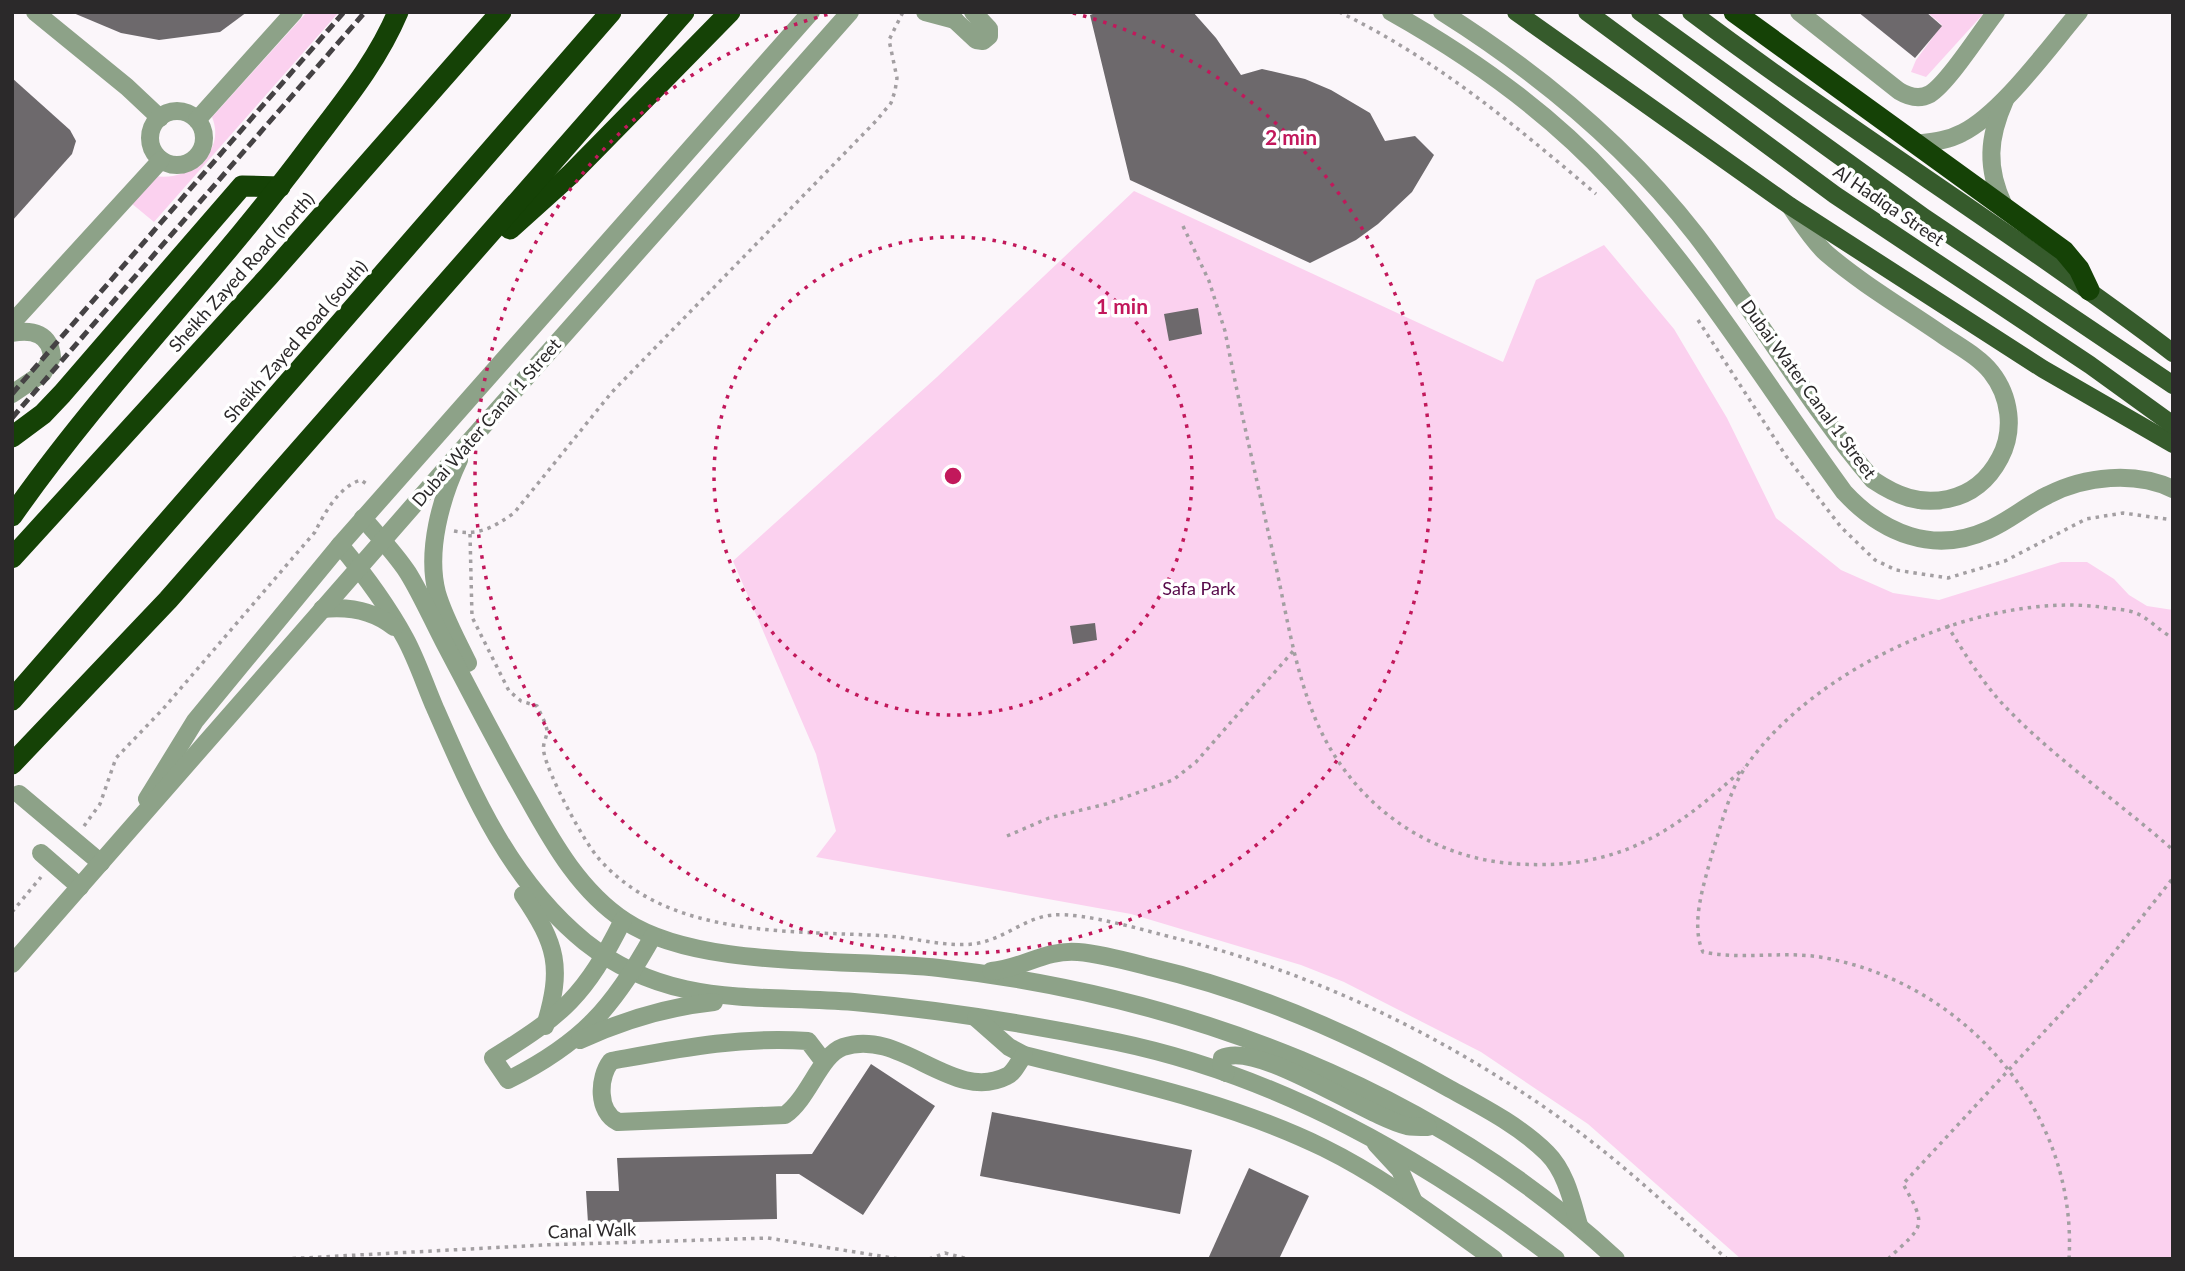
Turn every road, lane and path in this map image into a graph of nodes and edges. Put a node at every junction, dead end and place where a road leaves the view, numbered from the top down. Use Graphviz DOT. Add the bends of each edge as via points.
graph roads {
  1 [pos="35,12"];
  2 [pos="294,12"];
  3 [pos="398,12"];
  4 [pos="501,12"];
  5 [pos="611,12"];
  6 [pos="684,12"];
  7 [pos="730,12"];
  8 [pos="811,12"];
  9 [pos="850,12"];
  10 [pos="903,12"];
  11 [pos="925,12"];
  12 [pos="973,12"];
  13 [pos="1391,12"];
  14 [pos="1442,12"];
  15 [pos="1516,12"];
  16 [pos="1587,12"];
  17 [pos="1640,12"];
  18 [pos="1691,12"];
  19 [pos="1734,12"];
  20 [pos="1798,12"];
  21 [pos="1996,12"];
  22 [pos="2079,12"];
  23 [pos="951,16"];
  24 [pos="2008,94"];
  25 [pos="160,118"];
  26 [pos="197,120"];
  27 [pos="1915,144"];
  28 [pos="160,160"];
  29 [pos="280,187"];
  30 [pos="1790,206"];
  31 [pos="2004,206"];
  32 [pos="1183,226"];
  33 [pos="459,270"];
  34 [pos="2089,290"];
  35 [pos="12,323"];
  36 [pos="12,333"];
  37 [pos="2173,353"];
  38 [pos="2173,385"];
  39 [pos="12,394"];
  40 [pos="2173,425"];
  41 [pos="12,436"];
  42 [pos="469,442"];
  43 [pos="2173,444"];
  44 [pos="2173,489"];
  45 [pos="378,492"];
  46 [pos="12,516"];
  47 [pos="363,518"];
  48 [pos="438,528"];
  49 [pos="471,534"];
  50 [pos="383,541"];
  51 [pos="340,545"];
  52 [pos="12,558"];
  53 [pos="358,567"];
  54 [pos="322,609"];
  55 [pos="1947,625"];
  56 [pos="2173,638"];
  57 [pos="405,639"];
  58 [pos="1295,649"];
  59 [pos="12,700"];
  60 [pos="486,722"];
  61 [pos="12,764"];
  62 [pos="1745,767"];
  63 [pos="19,794"];
  64 [pos="125,835"];
  65 [pos="1007,836"];
  66 [pos="72,840"];
  67 [pos="2173,850"];
  68 [pos="47,859"];
  69 [pos="509,859"];
  70 [pos="101,863"];
  71 [pos="2173,878"];
  72 [pos="80,887"];
  73 [pos="12,912"];
  74 [pos="624,920"];
  75 [pos="653,936"];
  76 [pos="605,956"];
  77 [pos="12,964"];
  78 [pos="634,971"];
  79 [pos="969,972"];
  80 [pos="752,999"];
  81 [pos="976,1017"];
  82 [pos="545,1026"];
  83 [pos="571,1044"];
  84 [pos="1024,1055"];
  85 [pos="824,1062"];
  86 [pos="2010,1067"];
  87 [pos="1226,1073"];
  88 [pos="1435,1127"];
  89 [pos="1367,1134"];
  90 [pos="1415,1203"];
  91 [pos="1579,1226"];
  92 [pos="284,1259"];
  93 [pos="899,1259"];
  94 [pos="929,1259"];
  95 [pos="968,1259"];
  96 [pos="1494,1259"];
  97 [pos="1556,1259"];
  98 [pos="1616,1259"];
  99 [pos="1727,1259"];
  100 [pos="1888,1259"];
  101 [pos="2069,1259"];
  1 -- 25 [label="street"];
  2 -- 26 [label="street"];
  3 -- 29 [label="highway" via="367,71"];
  4 -- 52 [label="highway, Sheikh Zayed Road (north)"];
  5 -- 59 [label="highway, Sheikh Zayed Road (south)"];
  6 -- 33 [label="highway"];
  7 -- 33 [label="highway" via="570,175"];
  8 -- 47 [label="street, Dubai Water Canal 1 Street"];
  9 -- 42 [label="street, Dubai Water Canal 1 Street"];
  10 -- 49 [label="path" via="889,40 897,78 891,103 612,392 514,513 494,527"];
  11 -- 23 [label="street"];
  12 -- 23 [label="street" via="989,29 985,40 975,40"];
  13 -- 44 [label="street, Dubai Water Canal 1 Street" via="1510,90 1611,179 1687,271 1844,492 1886,528 1913,538 1969,538 2075,484 2133,479"];
  14 -- 30 [label="street, Dubai Water Canal 1 Street" via="1530,73 1645,177 1709,253 1873,480 1892,493 1936,502 1959,497 1978,486 2005,450 2009,427 2000,387 1975,358 1825,252"];
  15 -- 30 [label="main road"];
  16 -- 40 [label="main road, Al Hadiqa Street" via="1835,195"];
  17 -- 38 [label="main road, Al Hadiqa Street" via="1914,210"];
  18 -- 34 [label="main road" via="1842,123"];
  19 -- 27 [label="highway"];
  20 -- 21 [label="street" via="1899,91 1920,98 1939,85"];
  22 -- 24 [label="street"];
  24 -- 27 [label="street" via="1965,132"];
  24 -- 31 [label="street" via="1989,151 1994,186"];
  25 -- 26 [label="street" via="179,111"];
  25 -- 28 [label="street" via="150,139"];
  26 -- 28 [label="street" via="204,145 194,160 177,166"];
  27 -- 31 [label="highway"];
  28 -- 35 [label="street"];
  29 -- 41 [label="highway" via="242,186 62,394"];
  29 -- 46 [label="highway" via="49,465"];
  30 -- 43 [label="main road" via="2043,369"];
  31 -- 34 [label="highway" via="2064,251"];
  32 -- 58 [label="path" via="1209,281 1225,331"];
  33 -- 61 [label="highway" via="168,600"];
  34 -- 37 [label="main road"];
  36 -- 39 [label="street" via="42,335 52,358 43,373"];
  42 -- 48 [label="street" via="443,499"];
  42 -- 50 [label="street, Dubai Water Canal 1 Street"];
  45 -- 66 [label="path" via="361,480 354,482 324,513 315,532 116,758 100,804"];
  47 -- 50 [label="street"];
  47 -- 51 [label="street, Dubai Water Canal 1 Street"];
  48 -- 49 [label="path"];
  48 -- 60 [label="street" via="436,589 488,706"];
  49 -- 99 [label="path" via="472,617 509,691 537,706 547,728 544,757 597,858 646,898 715,922 767,930 958,944 995,939 1051,915 1072,916 1181,940 1261,965 1417,1029 1514,1087 1587,1139"];
  50 -- 53 [label="street, Dubai Water Canal 1 Street"];
  50 -- 60 [label="street" via="407,572"];
  51 -- 53 [label="street"];
  51 -- 64 [label="street, Dubai Water Canal 1 Street" via="195,721"];
  53 -- 54 [label="street, Dubai Water Canal 1 Street"];
  53 -- 57 [label="street"];
  54 -- 57 [label="street" via="341,607 377,615"];
  54 -- 64 [label="street, Dubai Water Canal 1 Street"];
  55 -- 56 [label="path" via="2010,609 2074,604 2135,612"];
  55 -- 62 [label="path" via="1886,652 1830,686 1779,728"];
  55 -- 67 [label="path" via="2000,701"];
  57 -- 69 [label="street"];
  58 -- 62 [label="path" via="1315,718 1341,766 1377,808 1422,840 1492,863 1548,866 1601,858 1650,840 1695,813"];
  58 -- 65 [label="path" via="1196,762 1173,780 1049,818"];
  60 -- 74 [label="street" via="559,854 593,895"];
  62 -- 86 [label="path" via="1722,821 1706,878 1696,936 1703,952 1820,957 1881,974 1962,1021"];
  63 -- 66 [label="street"];
  64 -- 70 [label="street, Dubai Water Canal 1 Street"];
  66 -- 70 [label="street"];
  68 -- 72 [label="street"];
  68 -- 73 [label="path"];
  69 -- 76 [label="street" via="541,901"];
  69 -- 82 [label="street" via="516,886 542,922 556,956 557,977"];
  70 -- 72 [label="street, Dubai Water Canal 1 Street"];
  71 -- 86 [label="path" via="2093,979"];
  72 -- 77 [label="street, Dubai Water Canal 1 Street"];
  74 -- 75 [label="street"];
  74 -- 76 [label="street"];
  75 -- 78 [label="street"];
  75 -- 79 [label="street" via="751,955"];
  76 -- 78 [label="street"];
  76 -- 82 [label="street" via="575,1000"];
  78 -- 80 [label="street" via="702,995"];
  78 -- 83 [label="street"];
  79 -- 88 [label="street" via="1085,992 1218,1028 1335,1073"];
  79 -- 91 [label="street" via="1004,970 1059,951 1080,952 1184,975 1264,1000 1337,1030 1435,1080 1549,1155"];
  80 -- 81 [label="street" via="854,1002"];
  80 -- 83 [label="street" via="653,1012"];
  81 -- 84 [label="street"];
  81 -- 87 [label="street" via="1119,1042"];
  82 -- 83 [label="street" via="493,1058 508,1080"];
  84 -- 85 [label="street" via="1009,1075 991,1081 971,1081 937,1070 899,1049 863,1043 840,1048"];
  84 -- 90 [label="street" via="1163,1089 1269,1124 1353,1163"];
  85 -- 85 [label="street" via="797,1107 785,1115 618,1122 604,1108 602,1082 611,1061 720,1041 779,1039 808,1041"];
  86 -- 100 [label="path" via="1903,1184 1920,1215 1919,1227"];
  86 -- 101 [label="path" via="2053,1154 2068,1219"];
  87 -- 88 [label="street" via="1222,1058 1240,1055 1321,1085 1407,1126"];
  87 -- 89 [label="street"];
  88 -- 91 [label="street"];
  89 -- 90 [label="street" via="1400,1170"];
  89 -- 97 [label="street" via="1421,1164"];
  90 -- 96 [label="street"];
  91 -- 98 [label="street"];
  92 -- 93 [label="path, Canal Walk" via="768,1238"];
  94 -- 95 [label="path" via="945,1253"];
}
